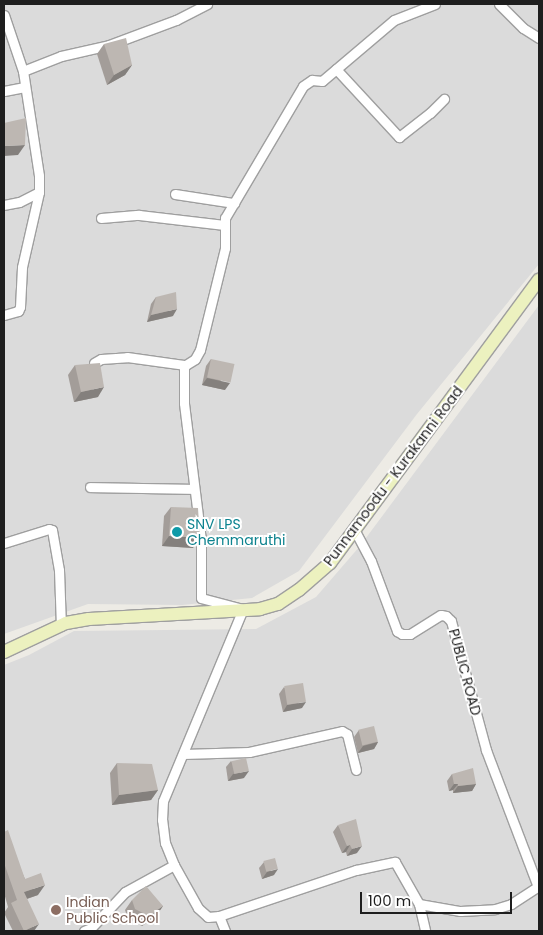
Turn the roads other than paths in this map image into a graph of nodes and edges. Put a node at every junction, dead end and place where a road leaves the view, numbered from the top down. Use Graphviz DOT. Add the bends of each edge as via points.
graph roads {
  1 [pos="207,4"];
  2 [pos="436,4"];
  3 [pos="499,4"];
  4 [pos="4,15"];
  5 [pos="539,38"];
  6 [pos="336,69"];
  7 [pos="23,71"];
  8 [pos="25,87"];
  9 [pos="4,91"];
  10 [pos="444,99"];
  11 [pos="39,192"];
  12 [pos="176,194"];
  13 [pos="234,203"];
  14 [pos="4,205"];
  15 [pos="101,218"];
  16 [pos="224,225"];
  17 [pos="539,280"];
  18 [pos="4,315"];
  19 [pos="94,362"];
  20 [pos="185,365"];
  21 [pos="90,487"];
  22 [pos="194,489"];
  23 [pos="354,529"];
  24 [pos="4,543"];
  25 [pos="243,609"];
  26 [pos="61,626"];
  27 [pos="4,652"];
  28 [pos="183,754"];
  29 [pos="356,770"];
  30 [pos="174,865"];
  31 [pos="538,886"];
  32 [pos="419,904"];
  33 [pos="219,916"];
  34 [pos="84,931"];
  35 [pos="225,931"];
  36 [pos="425,931"];
  1 -- 7 [label="street" via="176,20 109,45 61,56"];
  2 -- 6 [label="street" via="394,20"];
  3 -- 5 [label="street" via="523,28"];
  4 -- 7 [label="street"];
  6 -- 10 [label="street" via="399,136"];
  6 -- 13 [label="street" via="322,81 312,80 303,86"];
  7 -- 8 [label="street"];
  8 -- 9 [label="street"];
  8 -- 11 [label="street" via="40,176"];
  11 -- 14 [label="street"];
  11 -- 18 [label="street" via="22,267 20,307 18,311"];
  12 -- 13 [label="street"];
  13 -- 16 [label="street"];
  15 -- 16 [label="street" via="139,215"];
  16 -- 20 [label="street" via="225,248 200,350 195,359"];
  17 -- 23 [label="main road, Punnamoodu - Kurakanni Road"];
  19 -- 20 [label="street" via="127,357"];
  20 -- 22 [label="street" via="184,403"];
  21 -- 22 [label="street"];
  22 -- 25 [label="street" via="201,540 201,598"];
  23 -- 25 [label="main road, Punnamoodu - Kurakanni Road" via="326,567 299,590 272,606"];
  23 -- 31 [label="street, PUBLIC ROAD" via="371,561 397,631 410,634 441,615 451,621 486,750"];
  24 -- 26 [label="street" via="52,530 59,570"];
  25 -- 26 [label="main road, Punnamoodu - Kurakanni Road" via="89,619"];
  25 -- 28 [label="street"];
  26 -- 27 [label="main road, Punnamoodu - Kurakanni Road"];
  28 -- 29 [label="street" via="249,752 342,731 347,734"];
  28 -- 30 [label="street" via="163,801 163,828"];
  30 -- 33 [label="street" via="198,908 208,917"];
  30 -- 34 [label="street" via="125,892 91,928"];
  31 -- 32 [label="street" via="511,904 495,909 460,911"];
  32 -- 33 [label="street" via="395,862 356,870"];
  32 -- 36 [label="street"];
  33 -- 35 [label="street"];
}
